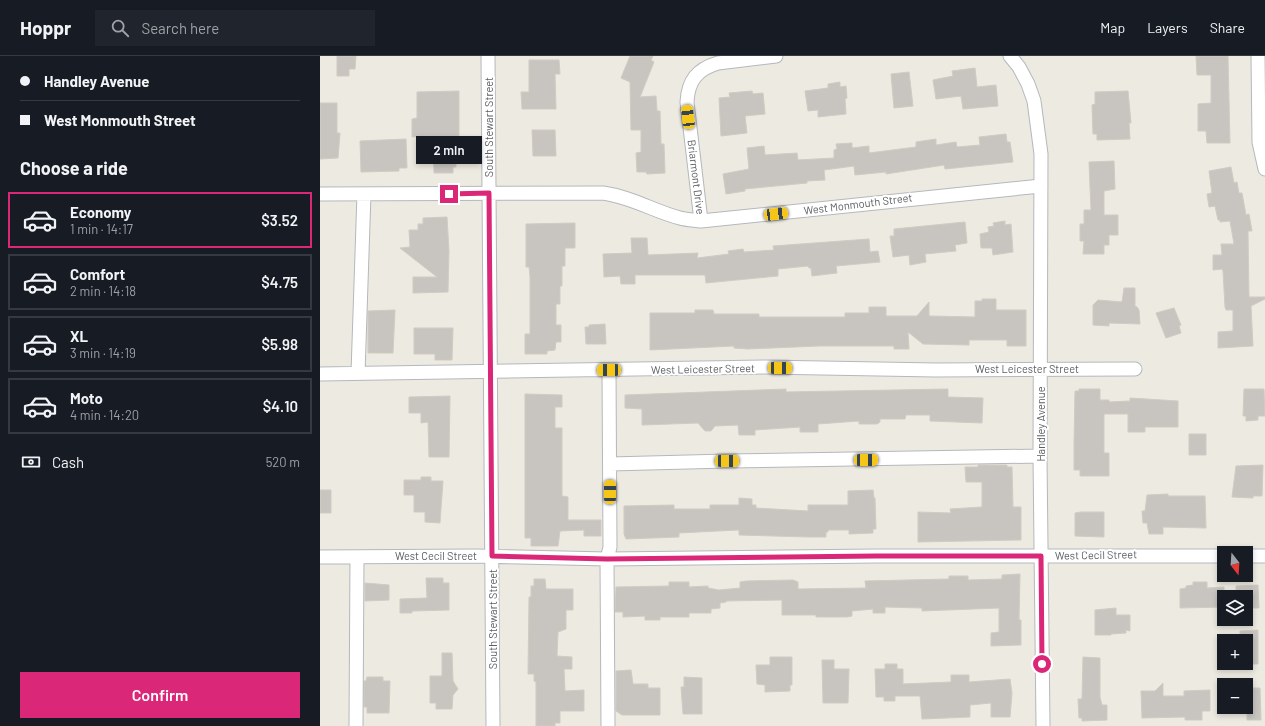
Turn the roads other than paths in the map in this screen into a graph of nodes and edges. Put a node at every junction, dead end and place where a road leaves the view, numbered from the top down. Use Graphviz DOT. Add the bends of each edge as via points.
graph roads {
  1 [pos="488,56"];
  2 [pos="776,56"];
  3 [pos="1010,56"];
  4 [pos="1258,56"];
  5 [pos="1265,169"];
  6 [pos="1041,186"];
  7 [pos="489,193"];
  8 [pos="320,194"];
  9 [pos="364,194"];
  10 [pos="701,221"];
  11 [pos="1041,369"];
  12 [pos="1135,369"];
  13 [pos="609,370"];
  14 [pos="491,372"];
  15 [pos="358,373"];
  16 [pos="320,374"];
  17 [pos="1040,456"];
  18 [pos="610,464"];
  19 [pos="320,556"];
  20 [pos="492,556"];
  21 [pos="1041,556"];
  22 [pos="1217,556"];
  23 [pos="1253,556"];
  24 [pos="1265,556"];
  25 [pos="357,557"];
  26 [pos="607,559"];
  27 [pos="356,726"];
  28 [pos="493,726"];
  29 [pos="608,726"];
  30 [pos="1043,726"];
  1 -- 7 [label="street, South Stewart Street"];
  2 -- 10 [label="street, Briarmont Drive" via="718,63 704,69 692,79 687,102"];
  3 -- 6 [label="street, Handley Avenue" via="1019,67 1034,101 1041,154"];
  4 -- 5 [label="street" via="1259,142"];
  6 -- 10 [label="street, West Monmouth Street"];
  6 -- 11 [label="street, Handley Avenue"];
  7 -- 9 [label="street, West Monmouth Street"];
  7 -- 10 [label="street, West Monmouth Street" via="603,193 634,200 682,219"];
  7 -- 14 [label="street, South Stewart Street"];
  8 -- 9 [label="street, West Monmouth Street"];
  9 -- 15 [label="street"];
  11 -- 12 [label="street, West Leicester Street"];
  11 -- 13 [label="street, West Leicester Street" via="765,367"];
  11 -- 17 [label="street, Handley Avenue"];
  13 -- 14 [label="street, West Leicester Street"];
  13 -- 18 [label="street"];
  14 -- 15 [label="street, West Leicester Street"];
  14 -- 20 [label="street, South Stewart Street"];
  15 -- 16 [label="street, West Leicester Street"];
  17 -- 18 [label="street"];
  17 -- 21 [label="street, Handley Avenue"];
  18 -- 26 [label="street" via="610,547"];
  19 -- 25 [label="street, West Cecil Street"];
  20 -- 25 [label="street, West Cecil Street"];
  20 -- 26 [label="street, West Cecil Street"];
  20 -- 28 [label="street, South Stewart Street"];
  21 -- 22 [label="street, West Cecil Street"];
  21 -- 26 [label="street, West Cecil Street"];
  21 -- 30 [label="street, Handley Avenue"];
  23 -- 24 [label="street"];
  25 -- 27 [label="street"];
  26 -- 29 [label="street"];
}
